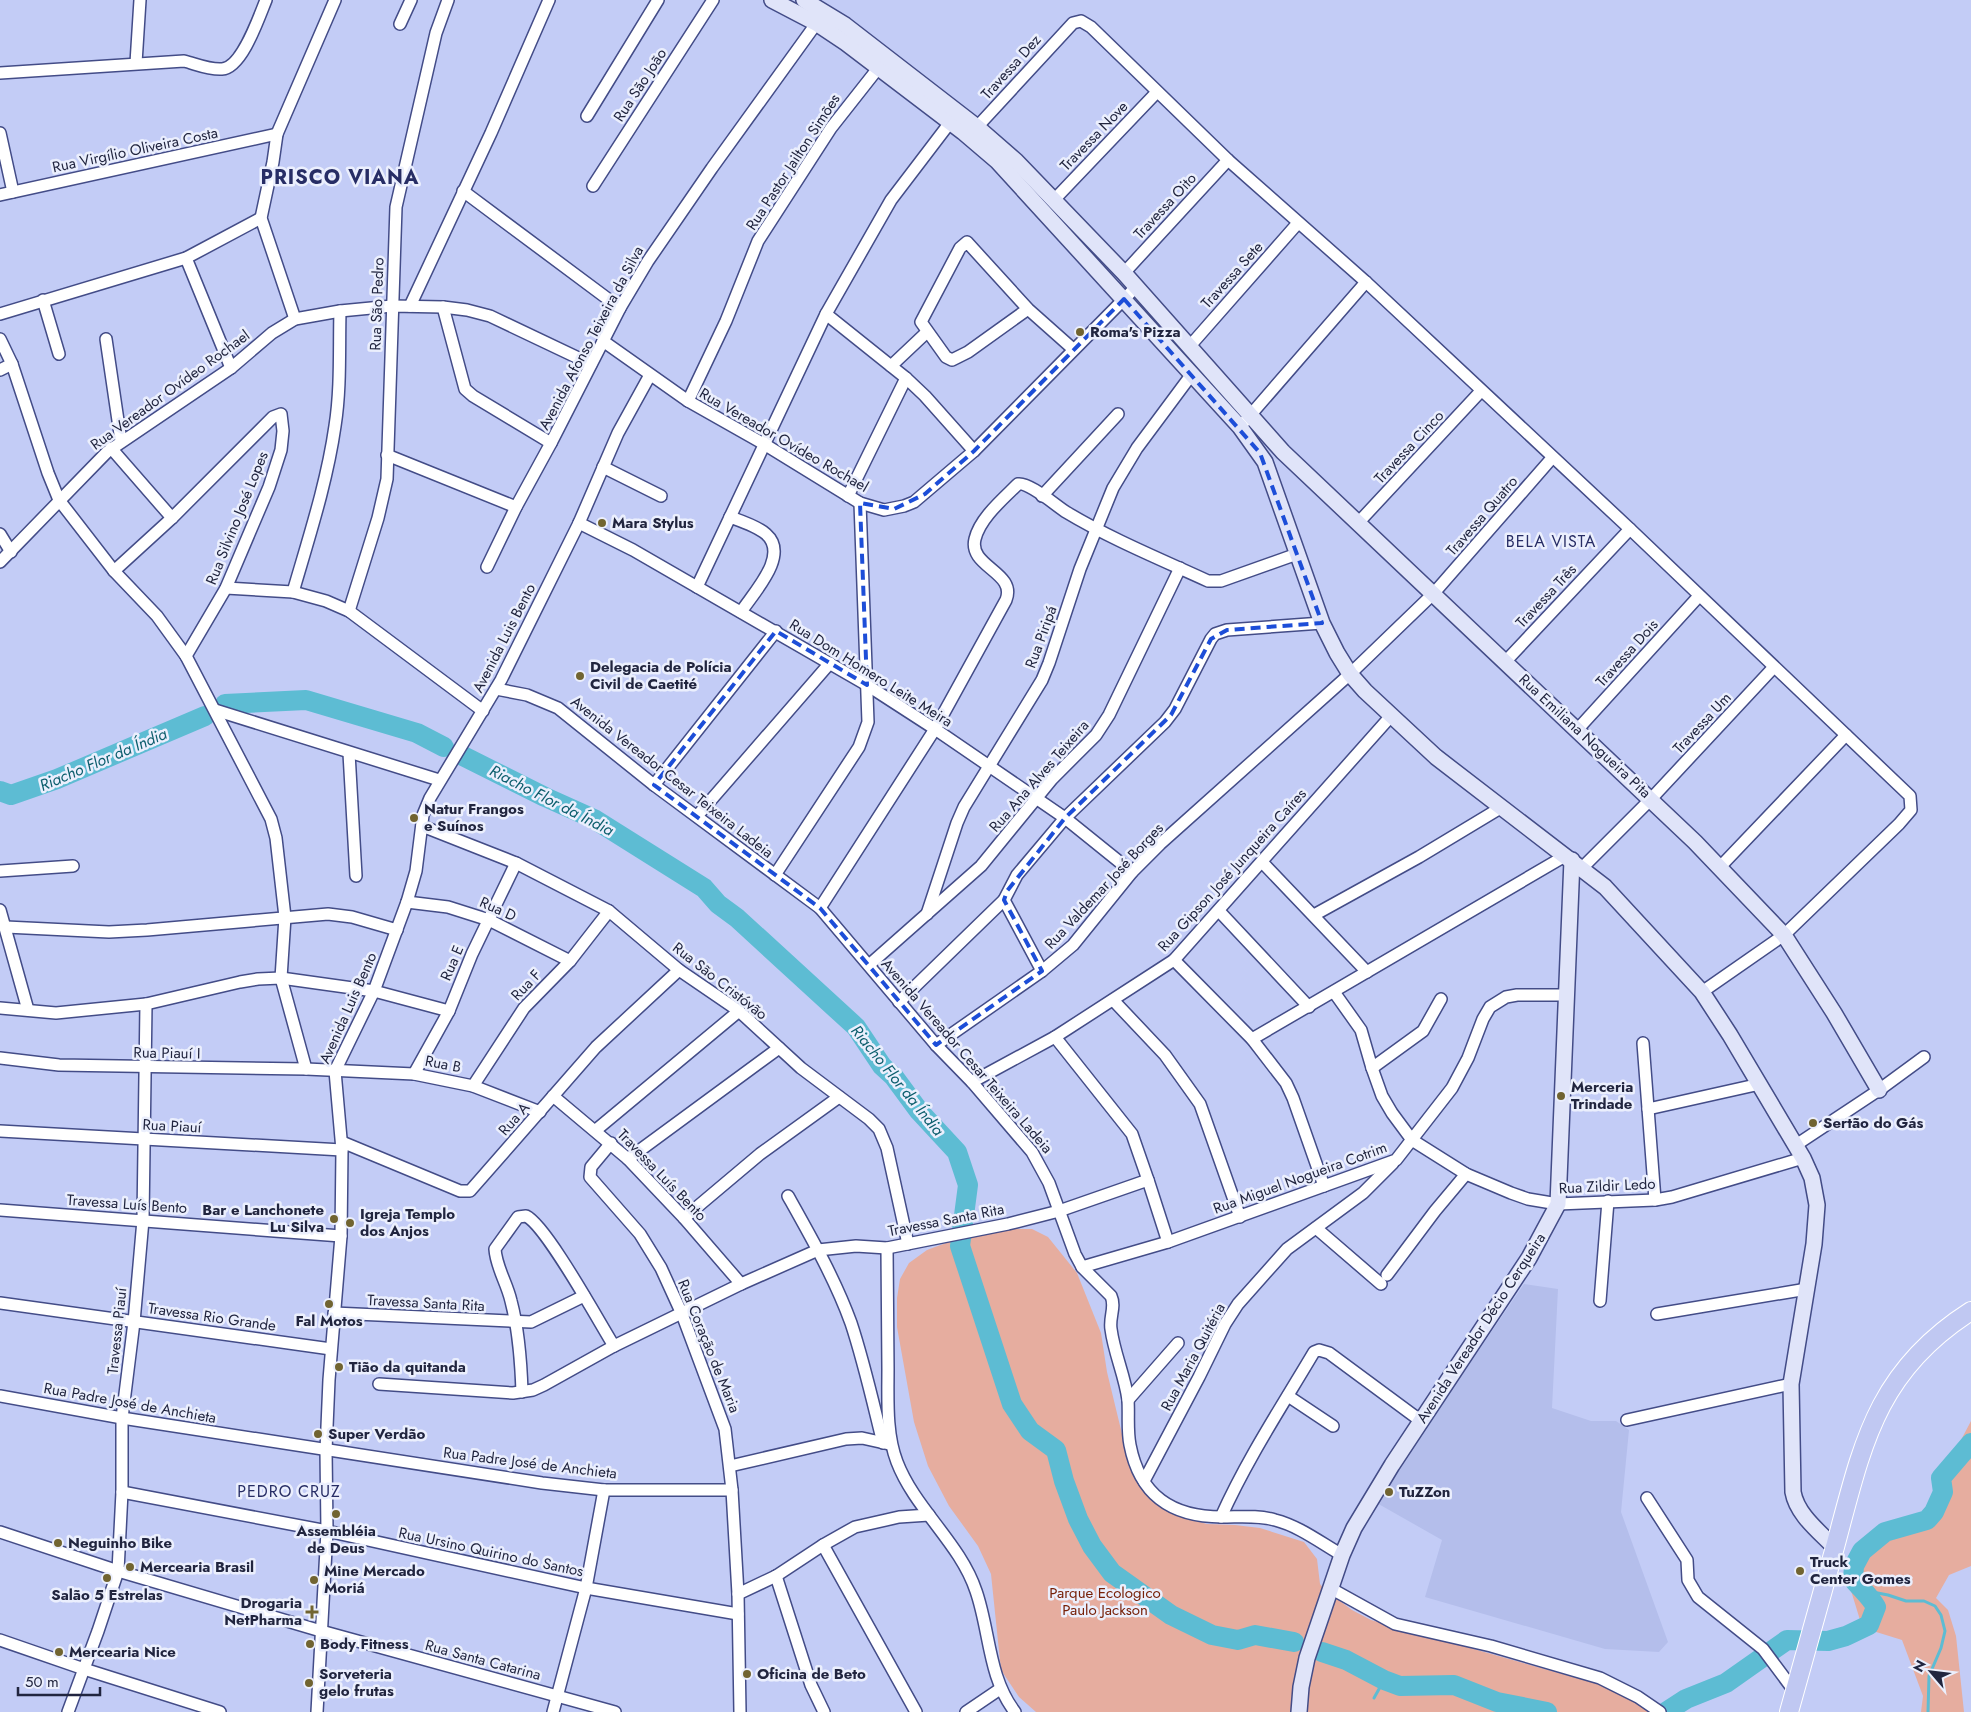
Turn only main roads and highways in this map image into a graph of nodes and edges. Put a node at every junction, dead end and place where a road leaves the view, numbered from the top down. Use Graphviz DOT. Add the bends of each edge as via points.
graph roads {
  1 [pos="1971,1312"];
  2 [pos="1789,1712"];
  1 -- 2 [label="main road" via="1948,1327 1907,1366 1881,1404 1870,1428"];
}
